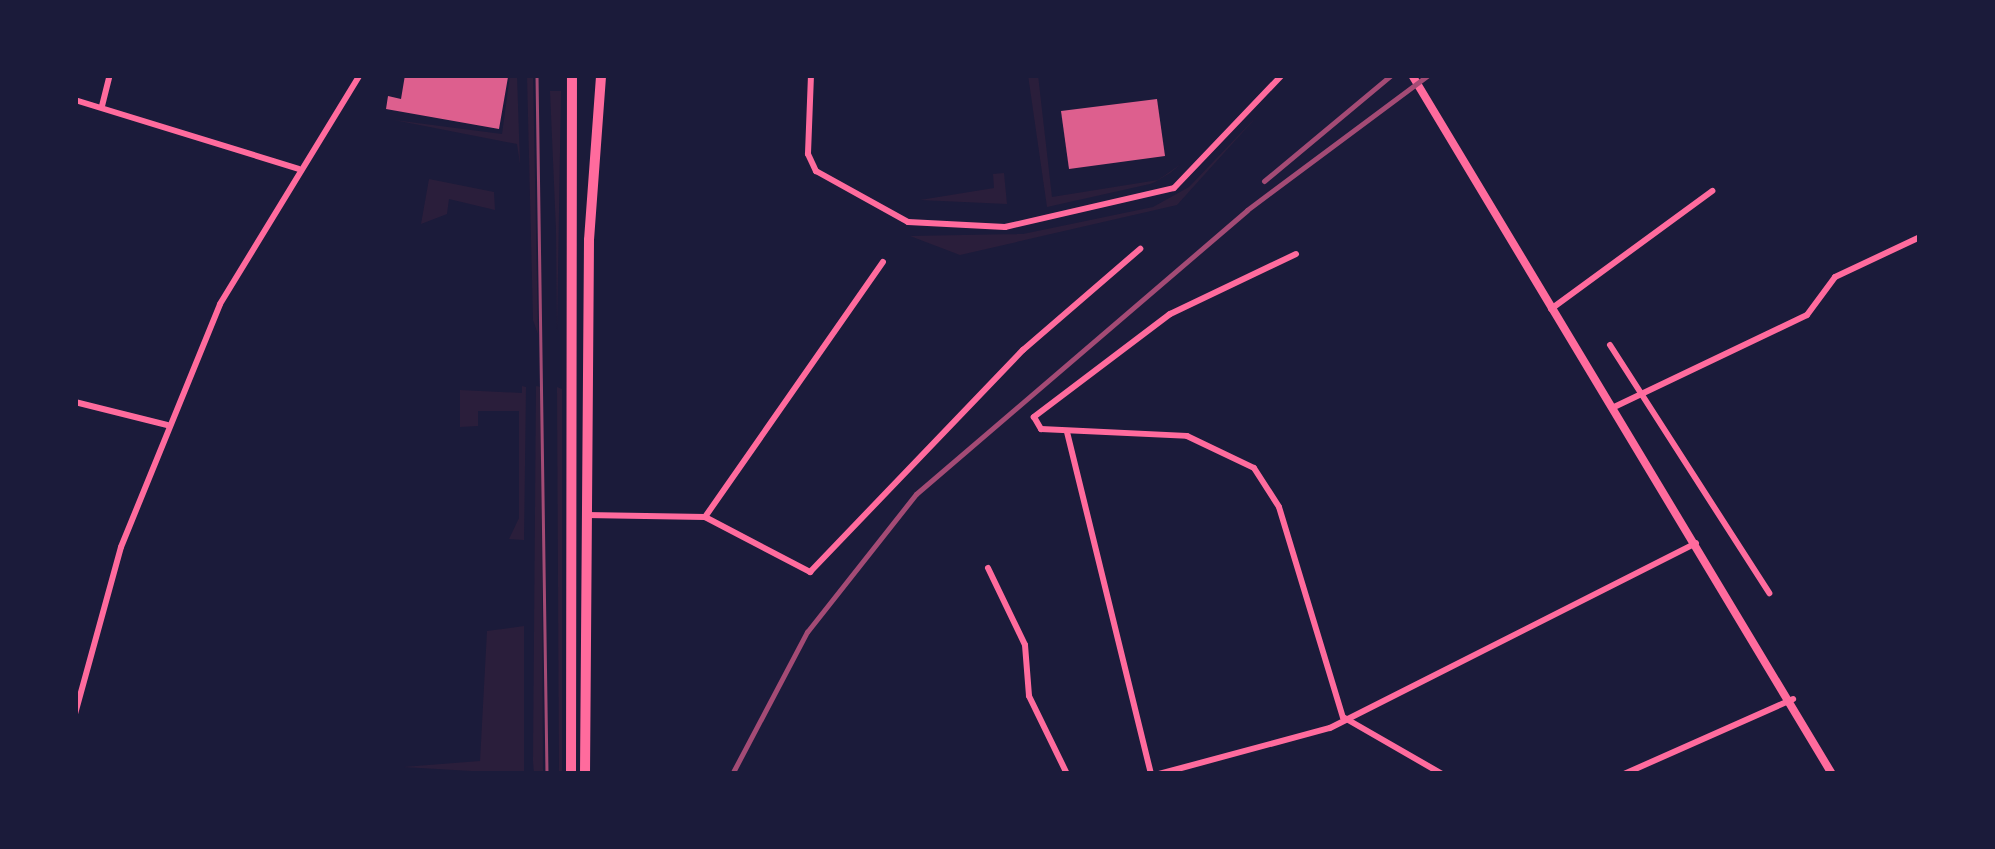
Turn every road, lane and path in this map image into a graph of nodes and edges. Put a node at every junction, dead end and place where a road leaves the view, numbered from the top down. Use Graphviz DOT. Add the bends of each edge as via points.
graph roads {
  1 [pos="110,75"];
  2 [pos="360,75"];
  3 [pos="572,75"];
  4 [pos="601,75"];
  5 [pos="811,75"];
  6 [pos="1282,75"];
  7 [pos="1412,75"];
  8 [pos="75,100"];
  9 [pos="102,106"];
  10 [pos="299,169"];
  11 [pos="1712,191"];
  12 [pos="1920,236"];
  13 [pos="1140,249"];
  14 [pos="1296,254"];
  15 [pos="882,262"];
  16 [pos="1551,310"];
  17 [pos="1610,344"];
  18 [pos="1641,393"];
  19 [pos="75,402"];
  20 [pos="1612,408"];
  21 [pos="167,426"];
  22 [pos="1067,432"];
  23 [pos="584,514"];
  24 [pos="705,517"];
  25 [pos="1697,543"];
  26 [pos="988,568"];
  27 [pos="1769,593"];
  28 [pos="1793,699"];
  29 [pos="75,714"];
  30 [pos="1342,716"];
  31 [pos="571,774"];
  32 [pos="585,774"];
  33 [pos="1067,774"];
  34 [pos="1151,774"];
  35 [pos="1159,774"];
  36 [pos="1442,774"];
  37 [pos="1624,774"];
  38 [pos="1832,774"];
  1 -- 9 [label="street"];
  2 -- 10 [label="street"];
  3 -- 31 [label="main road"];
  4 -- 23 [label="main road"];
  5 -- 6 [label="street" via="808,154 816,172 908,222 1005,227 1174,188"];
  7 -- 16 [label="street"];
  8 -- 9 [label="street"];
  9 -- 10 [label="street"];
  10 -- 21 [label="street" via="220,304"];
  11 -- 16 [label="street"];
  12 -- 18 [label="street" via="1836,278 1806,316"];
  13 -- 24 [label="street" via="912,458 810,572"];
  14 -- 22 [label="street" via="1170,314 1034,417 1041,429"];
  15 -- 24 [label="street"];
  16 -- 20 [label="street"];
  17 -- 18 [label="street"];
  18 -- 20 [label="street"];
  18 -- 27 [label="street"];
  19 -- 21 [label="street"];
  20 -- 25 [label="street"];
  21 -- 29 [label="street"];
  22 -- 30 [label="street" via="1187,436 1254,468 1279,507"];
  22 -- 34 [label="street"];
  23 -- 24 [label="street"];
  23 -- 32 [label="main road"];
  25 -- 28 [label="street"];
  25 -- 30 [label="street"];
  26 -- 33 [label="street" via="1026,644 1029,696"];
  28 -- 37 [label="street"];
  28 -- 38 [label="street"];
  30 -- 35 [label="street" via="1330,728"];
  30 -- 36 [label="street"];
}
